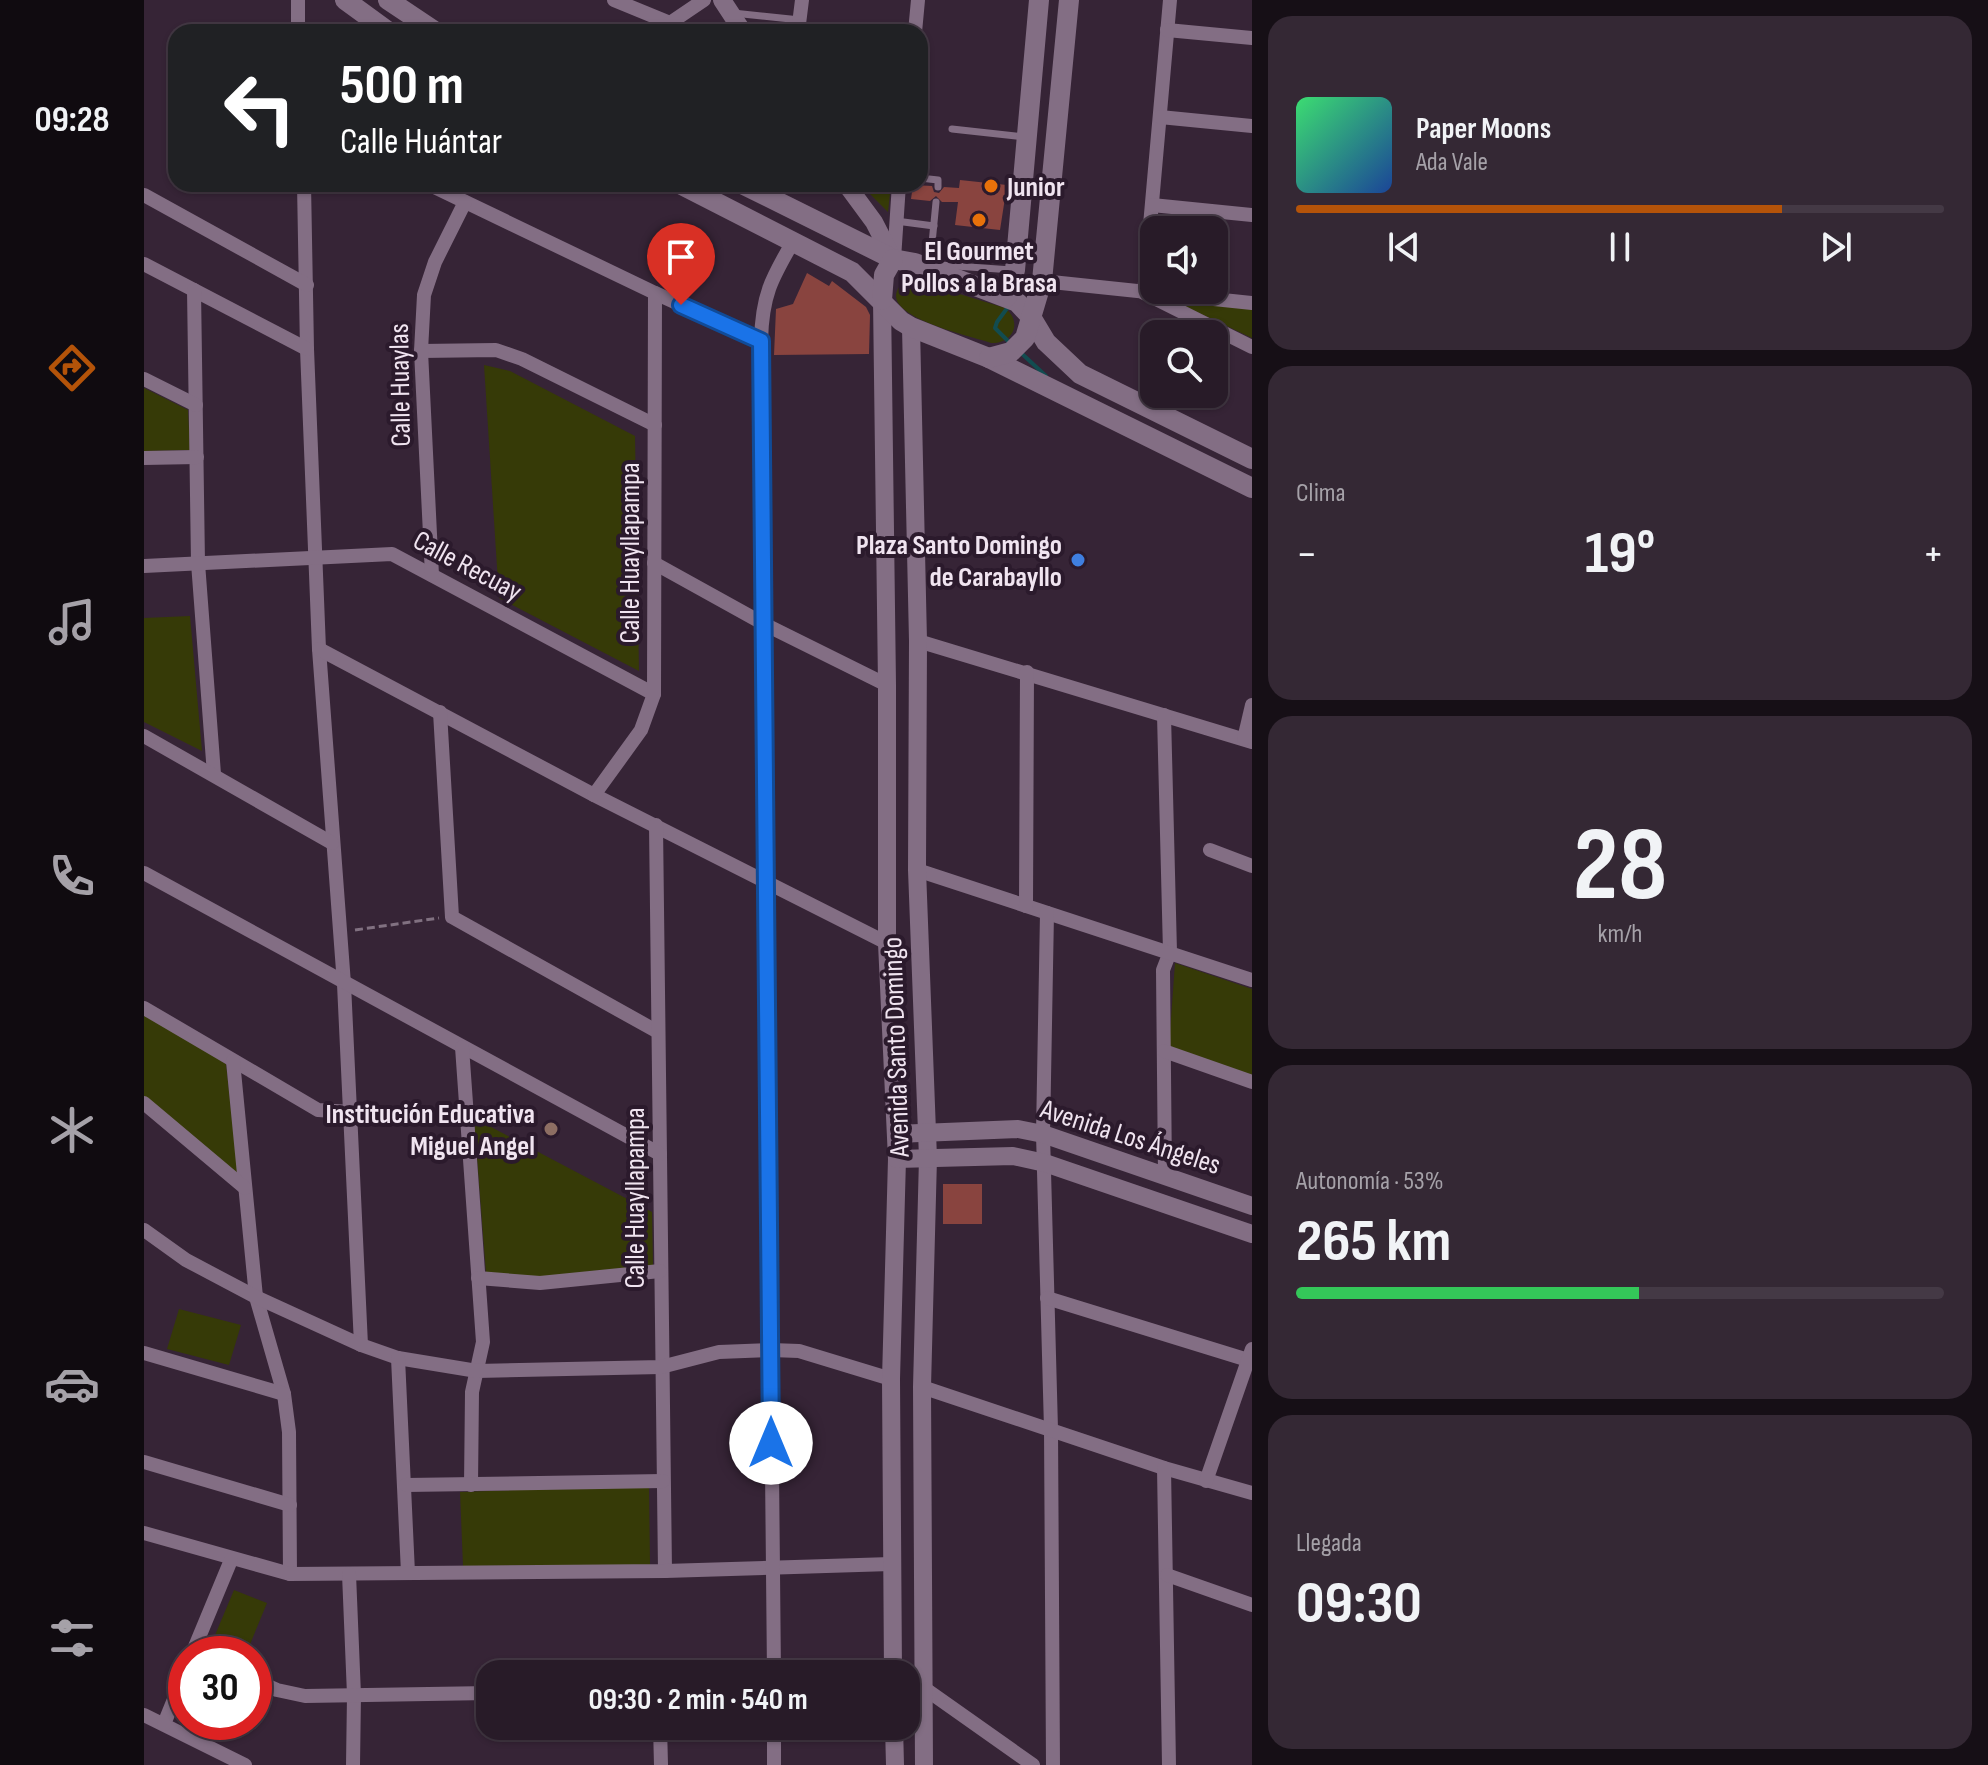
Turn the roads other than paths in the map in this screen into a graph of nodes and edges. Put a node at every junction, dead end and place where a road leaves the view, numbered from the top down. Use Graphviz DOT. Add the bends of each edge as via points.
graph roads {
  1 [pos="298,0"];
  2 [pos="345,0"];
  3 [pos="388,0"];
  4 [pos="614,0"];
  5 [pos="704,0"];
  6 [pos="802,0"];
  7 [pos="918,0"];
  8 [pos="1039,0"];
  9 [pos="1069,0"];
  10 [pos="1170,0"];
  11 [pos="726,6"];
  12 [pos="298,24"];
  13 [pos="378,24"];
  14 [pos="424,24"];
  15 [pos="660,24"];
  16 [pos="673,24"];
  17 [pos="738,24"];
  18 [pos="792,24"];
  19 [pos="799,24"];
  20 [pos="916,24"];
  21 [pos="1167,30"];
  22 [pos="1252,38"];
  23 [pos="1160,117"];
  24 [pos="1252,126"];
  25 [pos="952,129"];
  26 [pos="1025,137"];
  27 [pos="928,179"];
  28 [pos="938,187"];
  29 [pos="304,192"];
  30 [pos="444,192"];
  31 [pos="696,192"];
  32 [pos="758,192"];
  33 [pos="852,192"];
  34 [pos="898,192"];
  35 [pos="144,195"];
  36 [pos="465,202"];
  37 [pos="936,202"];
  38 [pos="1152,205"];
  39 [pos="1252,215"];
  40 [pos="1151,216"];
  41 [pos="896,221"];
  42 [pos="934,226"];
  43 [pos="794,240"];
  44 [pos="893,259"];
  45 [pos="922,263"];
  46 [pos="144,264"];
  47 [pos="1015,270"];
  48 [pos="1042,281"];
  49 [pos="307,285"];
  50 [pos="194,290"];
  51 [pos="655,293"];
  52 [pos="1140,293"];
  53 [pos="1007,297"];
  54 [pos="882,300"];
  55 [pos="1228,301"];
  56 [pos="1252,303"];
  57 [pos="1166,304"];
  58 [pos="1031,317"];
  59 [pos="911,327"];
  60 [pos="761,341"];
  61 [pos="1252,347"];
  62 [pos="307,349"];
  63 [pos="421,351"];
  64 [pos="989,358"];
  65 [pos="144,379"];
  66 [pos="196,405"];
  67 [pos="655,425"];
  68 [pos="197,457"];
  69 [pos="144,458"];
  70 [pos="1252,459"];
  71 [pos="1252,488"];
  72 [pos="315,556"];
  73 [pos="198,563"];
  74 [pos="654,563"];
  75 [pos="144,566"];
  76 [pos="432,575"];
  77 [pos="764,624"];
  78 [pos="918,641"];
  79 [pos="319,649"];
  80 [pos="1027,672"];
  81 [pos="887,685"];
  82 [pos="654,694"];
  83 [pos="1252,705"];
  84 [pos="440,712"];
  85 [pos="1164,715"];
  86 [pos="144,736"];
  87 [pos="1248,741"];
  88 [pos="214,774"];
  89 [pos="594,795"];
  90 [pos="656,825"];
  91 [pos="332,843"];
  92 [pos="1210,850"];
  93 [pos="1252,866"];
  94 [pos="917,870"];
  95 [pos="144,873"];
  96 [pos="766,883"];
  97 [pos="1026,906"];
  98 [pos="1047,913"];
  99 [pos="887,943"];
  100 [pos="1170,952"];
  101 [pos="1252,980"];
  102 [pos="344,984"];
  103 [pos="144,1008"];
  104 [pos="658,1032"];
  105 [pos="462,1047"];
  106 [pos="1164,1051"];
  107 [pos="233,1061"];
  108 [pos="1252,1082"];
  109 [pos="144,1103"];
  110 [pos="351,1112"];
  111 [pos="927,1131"];
  112 [pos="896,1134"];
  113 [pos="1043,1134"];
  114 [pos="660,1154"];
  115 [pos="928,1158"];
  116 [pos="897,1159"];
  117 [pos="1045,1163"];
  118 [pos="1165,1176"];
  119 [pos="245,1188"];
  120 [pos="1252,1206"];
  121 [pos="144,1230"];
  122 [pos="1252,1234"];
  123 [pos="660,1271"];
  124 [pos="478,1278"];
  125 [pos="256,1297"];
  126 [pos="1047,1298"];
  127 [pos="361,1345"];
  128 [pos="771,1350"];
  129 [pos="144,1353"];
  130 [pos="1250,1355"];
  131 [pos="398,1358"];
  132 [pos="661,1367"];
  133 [pos="477,1371"];
  134 [pos="891,1379"];
  135 [pos="922,1387"];
  136 [pos="284,1394"];
  137 [pos="1051,1429"];
  138 [pos="144,1462"];
  139 [pos="1164,1468"];
  140 [pos="663,1481"];
  141 [pos="1206,1481"];
  142 [pos="406,1485"];
  143 [pos="471,1485"];
  144 [pos="1252,1493"];
  145 [pos="290,1505"];
  146 [pos="144,1533"];
  147 [pos="231,1560"];
  148 [pos="891,1564"];
  149 [pos="773,1568"];
  150 [pos="665,1571"];
  151 [pos="408,1573"];
  152 [pos="290,1574"];
  153 [pos="349,1574"];
  154 [pos="1167,1575"];
  155 [pos="1252,1605"];
  156 [pos="200,1636"];
  157 [pos="774,1660"];
  158 [pos="893,1660"];
  159 [pos="272,1688"];
  160 [pos="924,1688"];
  161 [pos="476,1693"];
  162 [pos="354,1695"];
  163 [pos="168,1714"];
  164 [pos="144,1715"];
  165 [pos="164,1724"];
  166 [pos="660,1740"];
  167 [pos="774,1740"];
  168 [pos="894,1740"];
  169 [pos="245,1765"];
  170 [pos="353,1765"];
  171 [pos="661,1765"];
  172 [pos="774,1765"];
  173 [pos="895,1765"];
  174 [pos="924,1765"];
  175 [pos="1033,1765"];
  176 [pos="1053,1765"];
  177 [pos="1169,1765"];
  1 -- 12 [label="street"];
  2 -- 13 [label="main road"];
  3 -- 14 [label="main road"];
  4 -- 15 [label="street"];
  5 -- 16 [label="street"];
  6 -- 19 [label="street"];
  7 -- 20 [label="street"];
  8 -- 26 [label="main road"];
  9 -- 48 [label="main road"];
  10 -- 21 [label="street"];
  11 -- 17 [label="street"];
  11 -- 18 [label="lane"];
  21 -- 22 [label="street"];
  21 -- 23 [label="street"];
  23 -- 24 [label="street"];
  23 -- 38 [label="street"];
  25 -- 26 [label="lane"];
  26 -- 47 [label="main road"];
  27 -- 28 [label="lane" via="938,180"];
  29 -- 49 [label="street"];
  30 -- 36 [label="street"];
  31 -- 43 [label="main road"];
  32 -- 44 [label="main road"];
  33 -- 44 [label="street"];
  34 -- 41 [label="street"];
  35 -- 49 [label="street"];
  36 -- 51 [label="street"];
  36 -- 63 [label="street, Calle Huaylas" via="424,295"];
  37 -- 42 [label="lane"];
  38 -- 39 [label="street"];
  38 -- 40 [label="street"];
  41 -- 42 [label="lane"];
  41 -- 44 [label="street"];
  42 -- 45 [label="lane"];
  43 -- 54 [label="main road" via="852,272"];
  43 -- 60 [label="street" via="762,306"];
  44 -- 45 [label="main road"];
  44 -- 54 [label="main road, Avenida Santo Domingo" via="884,275"];
  45 -- 47 [label="lane"];
  45 -- 53 [label="main road"];
  46 -- 50 [label="street"];
  47 -- 53 [label="main road"];
  48 -- 52 [label="street"];
  48 -- 58 [label="main road"];
  49 -- 62 [label="street"];
  50 -- 62 [label="street"];
  50 -- 66 [label="street"];
  51 -- 60 [label="street"];
  51 -- 67 [label="street, Calle Huayllapampa"];
  53 -- 58 [label="main road"];
  54 -- 59 [label="main road"];
  54 -- 81 [label="street, Avenida Santo Domingo"];
  55 -- 56 [label="street"];
  57 -- 61 [label="street"];
  58 -- 64 [label="main road" via="1021,344"];
  58 -- 70 [label="main road" via="1046,342 1080,374"];
  59 -- 64 [label="main road"];
  59 -- 78 [label="street, Avenida Santo Domingo"];
  60 -- 77 [label="street"];
  62 -- 72 [label="street"];
  63 -- 67 [label="street" via="496,350"];
  63 -- 76 [label="street, Calle Huaylas"];
  64 -- 71 [label="main road"];
  65 -- 66 [label="street"];
  66 -- 68 [label="street"];
  67 -- 74 [label="street, Calle Huayllapampa"];
  68 -- 69 [label="street"];
  68 -- 73 [label="street"];
  72 -- 73 [label="street, Calle Recuay"];
  72 -- 76 [label="street, Calle Recuay" via="392,554"];
  72 -- 79 [label="street"];
  73 -- 75 [label="street, Calle Recuay"];
  73 -- 88 [label="street"];
  74 -- 77 [label="street"];
  74 -- 82 [label="street, Calle Huayllapampa"];
  76 -- 82 [label="street, Calle Recuay"];
  77 -- 81 [label="street"];
  77 -- 96 [label="street"];
  78 -- 80 [label="street"];
  78 -- 94 [label="street, Avenida Santo Domingo"];
  79 -- 84 [label="street"];
  79 -- 91 [label="street"];
  80 -- 85 [label="street"];
  80 -- 97 [label="street"];
  81 -- 99 [label="street, Avenida Santo Domingo"];
  82 -- 89 [label="street, Calle Huayllapampa" via="641,730"];
  83 -- 87 [label="street"];
  84 -- 89 [label="street"];
  84 -- 104 [label="street" via="452,917"];
  85 -- 87 [label="street"];
  85 -- 100 [label="street"];
  86 -- 88 [label="street"];
  88 -- 91 [label="street"];
  89 -- 90 [label="street"];
  90 -- 96 [label="street"];
  90 -- 104 [label="street, Calle Huayllapampa"];
  91 -- 102 [label="street"];
  92 -- 93 [label="street"];
  94 -- 97 [label="street"];
  94 -- 111 [label="street, Avenida Santo Domingo"];
  95 -- 102 [label="street"];
  96 -- 99 [label="street"];
  96 -- 128 [label="street"];
  97 -- 98 [label="street"];
  98 -- 100 [label="street"];
  98 -- 113 [label="street"];
  99 -- 112 [label="street, Avenida Santo Domingo"];
  100 -- 101 [label="street"];
  100 -- 106 [label="street" via="1163,970"];
  102 -- 105 [label="street"];
  102 -- 110 [label="street"];
  103 -- 107 [label="street"];
  104 -- 114 [label="street, Calle Huayllapampa"];
  105 -- 114 [label="street"];
  105 -- 124 [label="street"];
  106 -- 108 [label="street"];
  106 -- 118 [label="street"];
  107 -- 110 [label="street" via="318,1110"];
  107 -- 119 [label="street"];
  109 -- 119 [label="street"];
  110 -- 127 [label="street"];
  111 -- 112 [label="street, Avenida Los Ángeles"];
  111 -- 113 [label="street, Avenida Los Ángeles" via="1018,1129"];
  111 -- 115 [label="street, Avenida Santo Domingo"];
  112 -- 116 [label="street, Avenida Santo Domingo"];
  113 -- 117 [label="street"];
  113 -- 118 [label="street, Avenida Los Ángeles"];
  114 -- 123 [label="street, Calle Huayllapampa"];
  115 -- 116 [label="street, Avenida Los Ángeles"];
  115 -- 117 [label="street, Avenida Los Ángeles" via="1013,1156"];
  115 -- 135 [label="street, Avenida Santo Domingo"];
  116 -- 134 [label="street, Avenida Santo Domingo"];
  117 -- 122 [label="street, Avenida Los Ángeles"];
  117 -- 126 [label="street"];
  118 -- 120 [label="street, Avenida Los Ángeles"];
  119 -- 125 [label="street"];
  121 -- 125 [label="street" via="186,1260"];
  123 -- 124 [label="street" via="540,1283"];
  123 -- 132 [label="street, Calle Huayllapampa"];
  124 -- 133 [label="street" via="483,1342"];
  125 -- 127 [label="street"];
  125 -- 136 [label="street"];
  126 -- 130 [label="street"];
  126 -- 137 [label="street"];
  127 -- 131 [label="street"];
  128 -- 132 [label="street" via="719,1352"];
  128 -- 134 [label="street" via="799,1351"];
  128 -- 149 [label="street"];
  129 -- 136 [label="street"];
  130 -- 141 [label="street"];
  131 -- 133 [label="street"];
  131 -- 142 [label="street"];
  132 -- 133 [label="street"];
  132 -- 140 [label="street, Calle Huayllapampa"];
  133 -- 143 [label="street"];
  134 -- 148 [label="street, Avenida Santo Domingo"];
  135 -- 137 [label="street"];
  135 -- 160 [label="street, Avenida Santo Domingo"];
  136 -- 145 [label="street"];
  137 -- 139 [label="street"];
  137 -- 176 [label="street"];
  138 -- 145 [label="street"];
  139 -- 141 [label="street"];
  139 -- 154 [label="street"];
  140 -- 143 [label="street"];
  140 -- 150 [label="street, Calle Huayllapampa"];
  141 -- 144 [label="street"];
  142 -- 143 [label="street"];
  142 -- 151 [label="street"];
  145 -- 152 [label="street"];
  146 -- 147 [label="street"];
  147 -- 152 [label="street"];
  147 -- 156 [label="street"];
  148 -- 149 [label="street"];
  148 -- 158 [label="street, Avenida Santo Domingo"];
  149 -- 150 [label="street"];
  149 -- 157 [label="street"];
  150 -- 151 [label="street"];
  151 -- 153 [label="street"];
  152 -- 153 [label="street"];
  153 -- 162 [label="street"];
  154 -- 155 [label="street"];
  154 -- 177 [label="street"];
  159 -- 162 [label="street" via="305,1696"];
  160 -- 174 [label="street, Avenida Santo Domingo"];
  160 -- 175 [label="street"];
  161 -- 162 [label="street"];
  162 -- 170 [label="street"];
  163 -- 165 [label="street"];
  164 -- 165 [label="street"];
  165 -- 169 [label="street"];
  166 -- 171 [label="street"];
  167 -- 172 [label="street"];
  168 -- 173 [label="street"];
}
